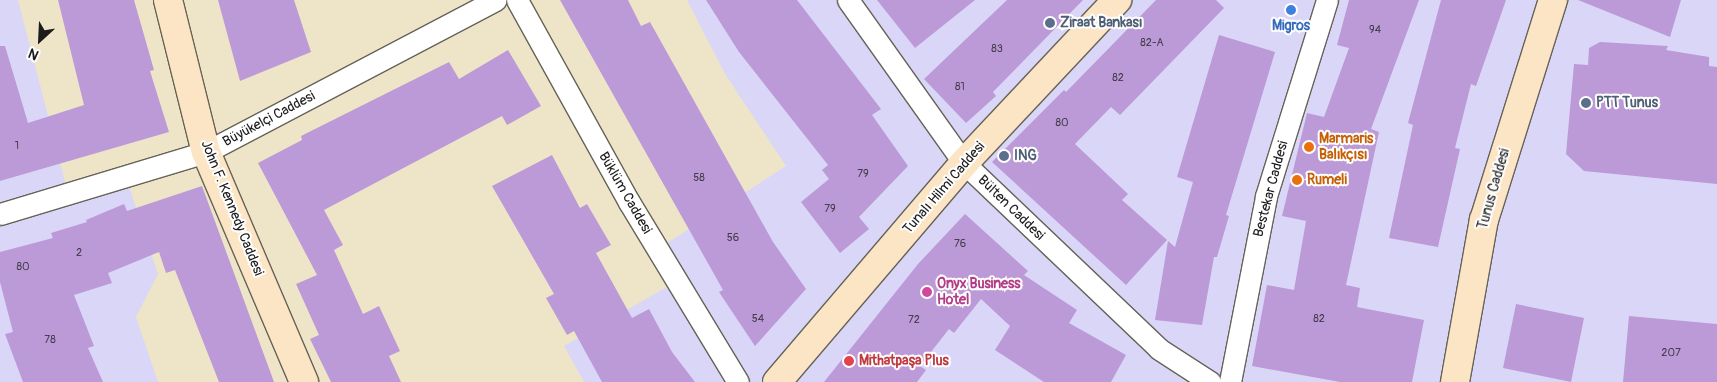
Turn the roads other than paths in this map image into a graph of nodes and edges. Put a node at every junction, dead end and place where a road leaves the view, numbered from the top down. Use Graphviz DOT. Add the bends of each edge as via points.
graph roads {
  1 [pos="168,0"];
  2 [pos="496,0"];
  3 [pos="517,0"];
  4 [pos="848,0"];
  5 [pos="1117,0"];
  6 [pos="1327,0"];
  7 [pos="1553,0"];
  8 [pos="206,152"];
  9 [pos="964,163"];
  10 [pos="0,214"];
  11 [pos="304,382"];
  12 [pos="738,382"];
  13 [pos="777,382"];
  14 [pos="1210,382"];
  15 [pos="1230,382"];
  16 [pos="1455,382"];
  1 -- 8 [label="street, John F. Kennedy Caddesi"];
  2 -- 8 [label="street, Büyükelçi Caddesi"];
  3 -- 12 [label="street, Büklüm Caddesi" via="629,202"];
  4 -- 9 [label="street, Bülten Caddesi"];
  5 -- 9 [label="street, Tunalı Hilmi Caddesi"];
  6 -- 15 [label="street, Bestekar Caddesi" via="1266,196"];
  7 -- 16 [label="street, Tunus Caddesi" via="1484,220"];
  8 -- 10 [label="street, Büyükelçi Caddesi"];
  8 -- 11 [label="street, John F. Kennedy Caddesi"];
  9 -- 13 [label="street, Tunalı Hilmi Caddesi"];
  9 -- 14 [label="street, Bülten Caddesi" via="1159,349"];
}
